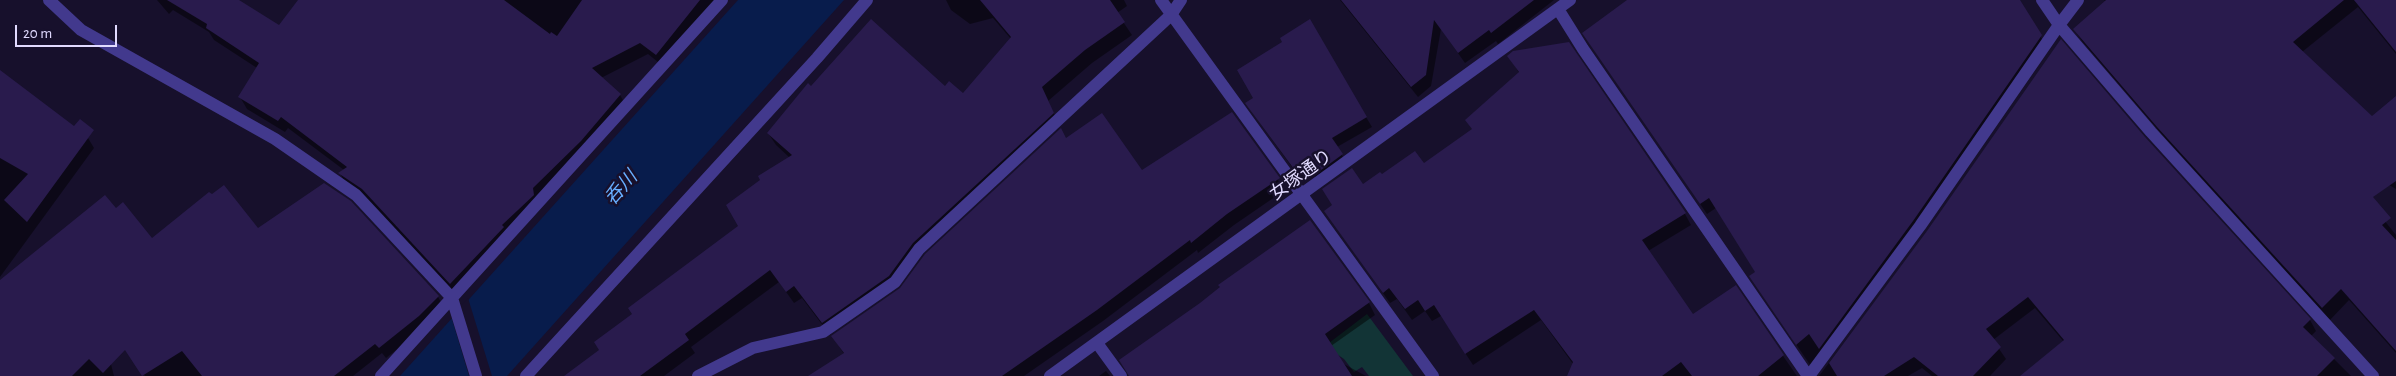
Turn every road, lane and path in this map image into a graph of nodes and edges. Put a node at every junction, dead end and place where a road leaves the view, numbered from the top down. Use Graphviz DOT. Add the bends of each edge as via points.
graph roads {
  1 [pos="49,0"];
  2 [pos="722,0"];
  3 [pos="867,0"];
  4 [pos="1161,0"];
  5 [pos="1180,0"];
  6 [pos="1570,0"];
  7 [pos="2042,0"];
  8 [pos="2078,0"];
  9 [pos="1558,9"];
  10 [pos="1171,14"];
  11 [pos="2059,25"];
  12 [pos="1304,195"];
  13 [pos="454,302"];
  14 [pos="1098,343"];
  15 [pos="381,376"];
  16 [pos="476,376"];
  17 [pos="526,376"];
  18 [pos="698,376"];
  19 [pos="1050,376"];
  20 [pos="1122,376"];
  21 [pos="1433,376"];
  22 [pos="1809,376"];
  23 [pos="2373,376"];
  1 -- 13 [label="street" via="81,30 275,139 356,196"];
  2 -- 13 [label="street"];
  3 -- 17 [label="street"];
  4 -- 10 [label="street"];
  5 -- 10 [label="street"];
  6 -- 9 [label="street, 女塚通り"];
  7 -- 11 [label="street"];
  8 -- 11 [label="street"];
  9 -- 12 [label="street, 女塚通り"];
  9 -- 22 [label="street"];
  10 -- 12 [label="street"];
  10 -- 18 [label="street" via="919,249 895,282 822,332 753,348"];
  11 -- 22 [label="street" via="1920,226"];
  11 -- 23 [label="street" via="2151,132"];
  12 -- 14 [label="street, 女塚通り"];
  12 -- 21 [label="street"];
  13 -- 15 [label="street"];
  13 -- 16 [label="street"];
  14 -- 19 [label="street, 女塚通り"];
  14 -- 20 [label="street"];
}
